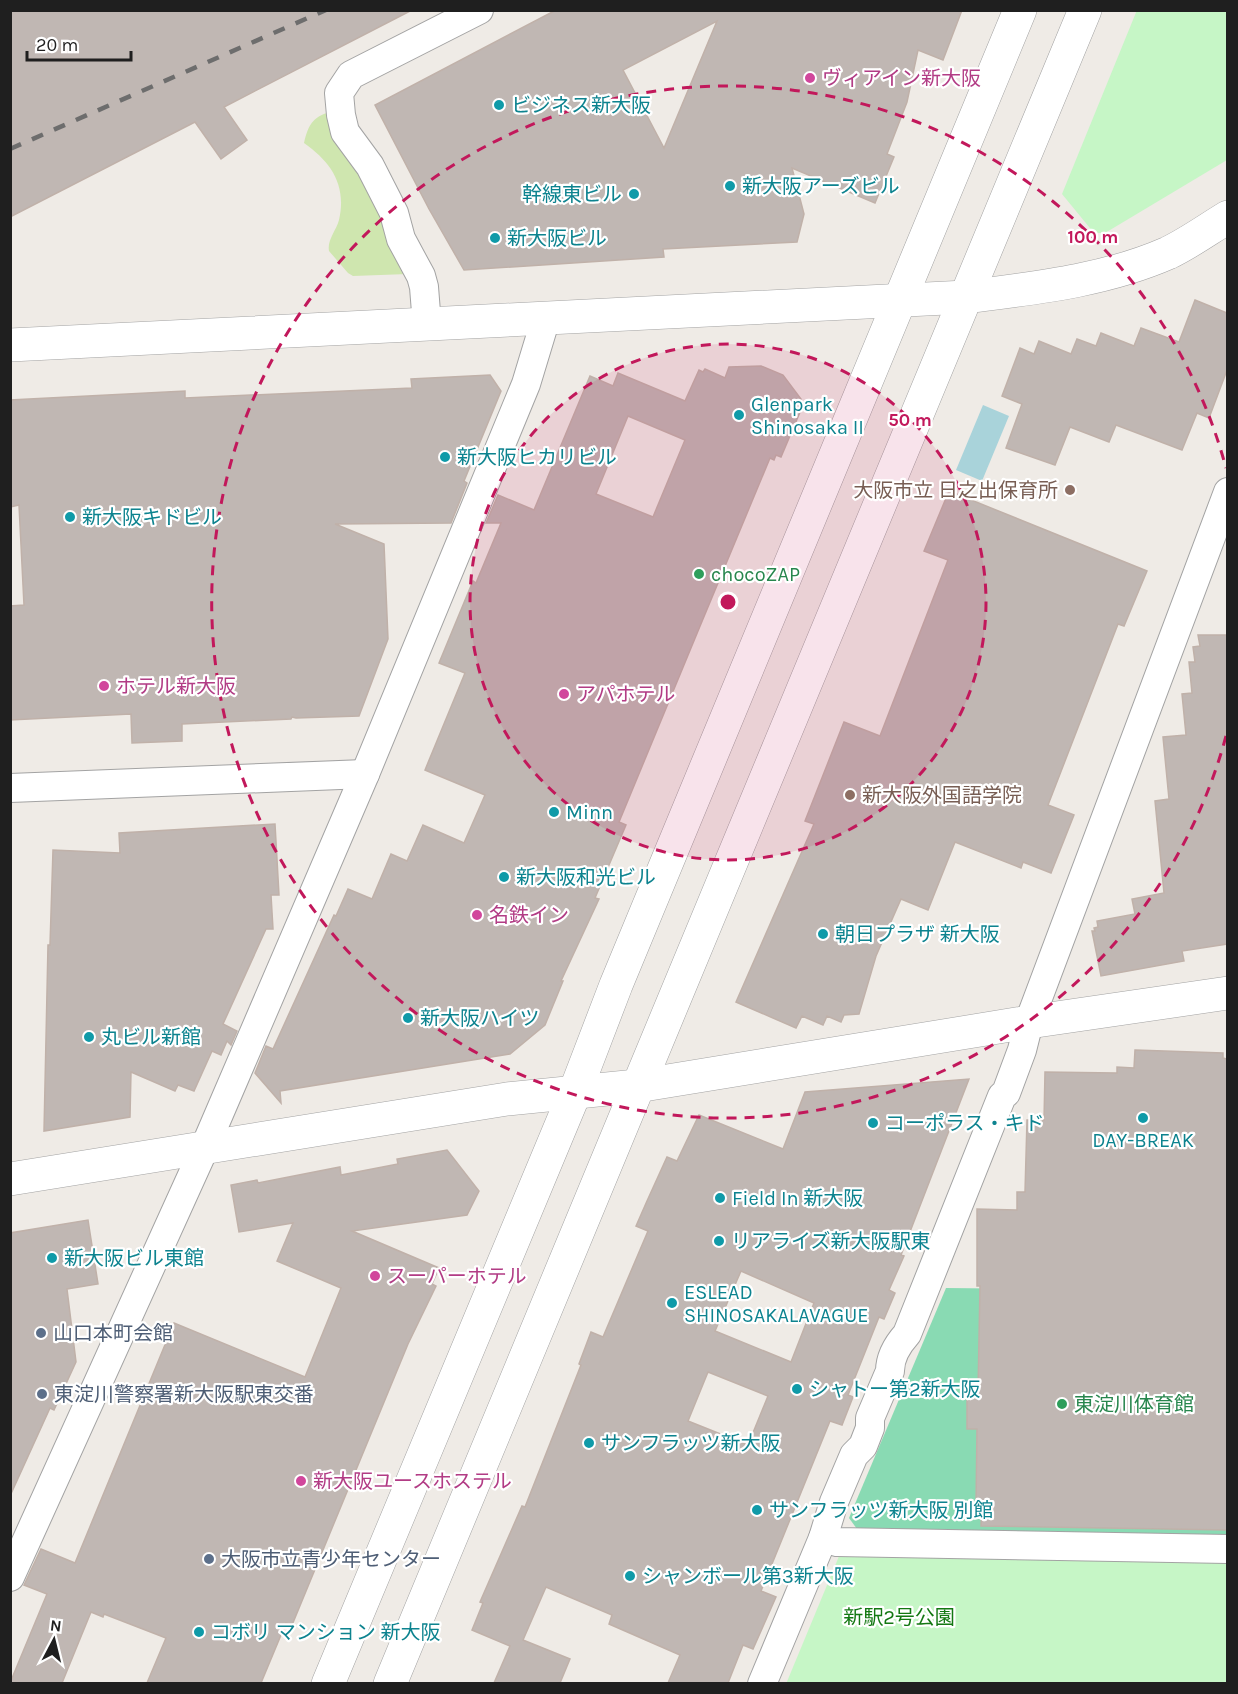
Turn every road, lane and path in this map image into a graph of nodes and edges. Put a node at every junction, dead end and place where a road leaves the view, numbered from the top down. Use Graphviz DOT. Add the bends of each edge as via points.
graph roads {
  1 [pos="479,10"];
  2 [pos="1020,10"];
  3 [pos="1085,10"];
  4 [pos="1227,217"];
  5 [pos="966,297"];
  6 [pos="898,302"];
  7 [pos="546,318"];
  8 [pos="427,325"];
  9 [pos="10,345"];
  10 [pos="1227,492"];
  11 [pos="1214,529"];
  12 [pos="1227,554"];
  13 [pos="365,774"];
  14 [pos="10,788"];
  15 [pos="1227,993"];
  16 [pos="1029,1023"];
  17 [pos="637,1086"];
  18 [pos="575,1092"];
  19 [pos="204,1149"];
  20 [pos="10,1179"];
  21 [pos="823,1538"];
  22 [pos="1227,1549"];
  23 [pos="10,1577"];
  24 [pos="328,1683"];
  25 [pos="390,1683"];
  26 [pos="762,1683"];
  1 -- 8 [label="street" via="351,75 339,93 345,132 382,188 401,239 421,276"];
  2 -- 6 [label="street"];
  3 -- 5 [label="street"];
  4 -- 5 [label="street" via="1167,253 1115,272 1070,284"];
  5 -- 6 [label="street"];
  5 -- 17 [label="street"];
  6 -- 7 [label="street"];
  6 -- 18 [label="street"];
  7 -- 8 [label="street"];
  7 -- 13 [label="street" via="526,384"];
  8 -- 9 [label="street"];
  10 -- 11 [label="street"];
  11 -- 12 [label="street"];
  11 -- 16 [label="street"];
  13 -- 14 [label="street"];
  13 -- 19 [label="street"];
  15 -- 16 [label="street"];
  16 -- 17 [label="street"];
  16 -- 21 [label="street" via="1006,1094 907,1334 890,1363 870,1428 863,1446 854,1455"];
  17 -- 18 [label="street"];
  17 -- 25 [label="street"];
  18 -- 19 [label="street" via="507,1099"];
  18 -- 24 [label="street"];
  19 -- 20 [label="street"];
  19 -- 23 [label="street"];
  21 -- 22 [label="street" via="837,1542"];
  21 -- 26 [label="street"];
}
